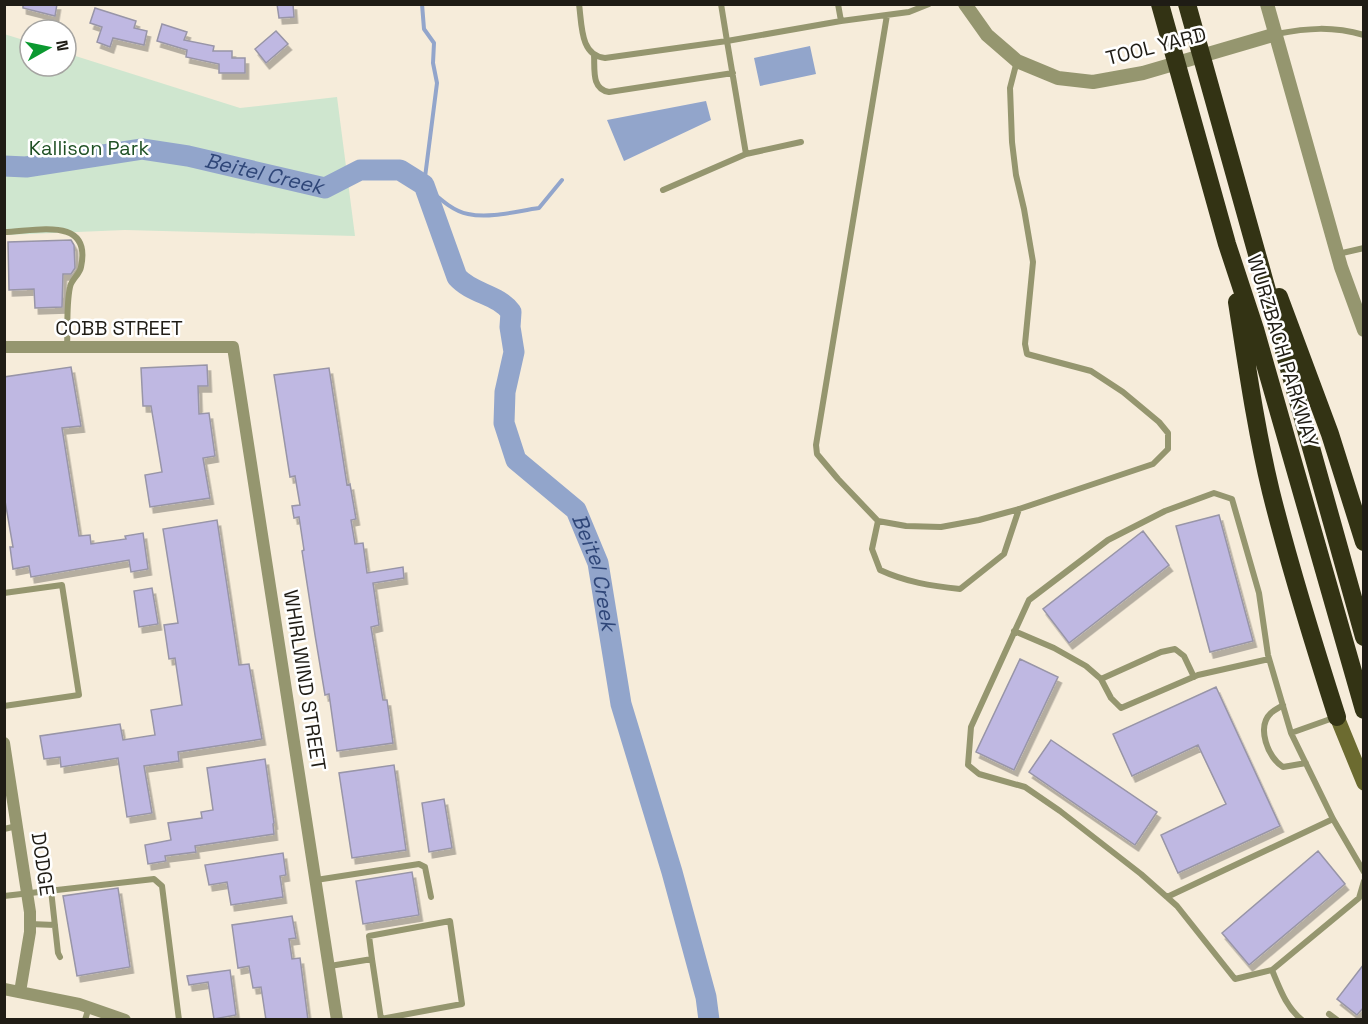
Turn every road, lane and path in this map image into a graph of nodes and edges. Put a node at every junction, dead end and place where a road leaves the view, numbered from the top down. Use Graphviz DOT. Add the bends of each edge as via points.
graph roads {
  1 [pos="579,4"];
  2 [pos="721,4"];
  3 [pos="838,4"];
  4 [pos="929,4"];
  5 [pos="965,4"];
  6 [pos="1160,4"];
  7 [pos="1187,4"];
  8 [pos="1267,4"];
  9 [pos="888,15"];
  10 [pos="841,21"];
  11 [pos="1276,34"];
  12 [pos="1364,35"];
  13 [pos="727,41"];
  14 [pos="594,55"];
  15 [pos="1017,61"];
  16 [pos="733,73"];
  17 [pos="801,142"];
  18 [pos="746,154"];
  19 [pos="663,190"];
  20 [pos="1246,209"];
  21 [pos="4,232"];
  22 [pos="1227,244"];
  23 [pos="1364,248"];
  24 [pos="1338,254"];
  25 [pos="1358,299"];
  26 [pos="1364,330"];
  27 [pos="233,347"];
  28 [pos="4,348"];
  29 [pos="67,348"];
  30 [pos="1019,509"];
  31 [pos="878,521"];
  32 [pos="1364,542"];
  33 [pos="4,593"];
  34 [pos="1014,631"];
  35 [pos="1364,637"];
  36 [pos="1269,659"];
  37 [pos="1194,677"];
  38 [pos="1101,679"];
  39 [pos="1283,705"];
  40 [pos="4,706"];
  41 [pos="1364,710"];
  42 [pos="1337,717"];
  43 [pos="1291,734"];
  44 [pos="4,743"];
  45 [pos="1306,764"];
  46 [pos="1364,783"];
  47 [pos="1333,819"];
  48 [pos="18,826"];
  49 [pos="4,829"];
  50 [pos="1364,872"];
  51 [pos="316,880"];
  52 [pos="1364,881"];
  53 [pos="51,890"];
  54 [pos="28,893"];
  55 [pos="4,896"];
  56 [pos="431,897"];
  57 [pos="1167,897"];
  58 [pos="30,924"];
  59 [pos="54,925"];
  60 [pos="60,957"];
  61 [pos="372,959"];
  62 [pos="330,966"];
  63 [pos="1272,970"];
  64 [pos="4,989"];
  65 [pos="20,992"];
  66 [pos="87,1013"];
  67 [pos="1329,1014"];
  68 [pos="125,1020"];
  69 [pos="179,1020"];
  70 [pos="337,1020"];
  71 [pos="1302,1020"];
  72 [pos="1337,1020"];
  1 -- 14 [label="lane" via="586,46"];
  2 -- 13 [label="lane"];
  3 -- 10 [label="lane"];
  4 -- 9 [label="lane"];
  5 -- 15 [label="street, TOOL YARD" via="987,35"];
  6 -- 22 [label="highway, WURZBACH PARKWAY"];
  7 -- 20 [label="highway, WURZBACH PARKWAY"];
  8 -- 11 [label="street"];
  9 -- 10 [label="lane"];
  9 -- 31 [label="lane" via="816,445 817,454"];
  10 -- 13 [label="lane"];
  11 -- 12 [label="lane" via="1335,28"];
  11 -- 15 [label="street, TOOL YARD" via="1143,73 1093,82 1058,78"];
  11 -- 24 [label="street"];
  13 -- 14 [label="lane" via="605,58"];
  13 -- 16 [label="lane"];
  14 -- 16 [label="lane" via="596,83 609,92"];
  15 -- 30 [label="lane" via="1010,88 1012,142 1033,262 1027,354 1091,371 1123,392 1168,433 1168,449 1153,464"];
  16 -- 18 [label="lane"];
  17 -- 18 [label="lane"];
  18 -- 19 [label="lane"];
  20 -- 32 [label="highway" via="1330,434"];
  20 -- 35 [label="highway, WURZBACH PARKWAY"];
  21 -- 29 [label="lane" via="65,230 78,237 81,269 70,285"];
  22 -- 41 [label="highway, WURZBACH PARKWAY"];
  22 -- 42 [label="highway" via="1271,490"];
  23 -- 24 [label="lane"];
  24 -- 25 [label="street"];
  25 -- 26 [label="street"];
  27 -- 29 [label="street, COBB STREET"];
  27 -- 51 [label="street, WHIRLWIND STREET"];
  28 -- 29 [label="street, COBB STREET"];
  30 -- 31 [label="lane" via="941,527"];
  30 -- 31 [label="lane" via="1004,554 960,590 926,586 880,570 872,549"];
  33 -- 40 [label="lane" via="62,585 79,695"];
  34 -- 36 [label="lane" via="1029,600 1108,540 1165,511 1214,493 1232,499 1259,593"];
  34 -- 38 [label="lane" via="1054,648"];
  34 -- 57 [label="lane" via="971,727 968,765 979,774 1025,787"];
  36 -- 37 [label="lane"];
  36 -- 39 [label="lane"];
  37 -- 38 [label="lane" via="1121,708"];
  37 -- 38 [label="lane" via="1184,656 1175,649"];
  39 -- 43 [label="lane"];
  39 -- 45 [label="lane" via="1264,724 1265,739 1276,762 1283,767"];
  42 -- 43 [label="lane"];
  42 -- 46 [label="main road"];
  43 -- 45 [label="lane"];
  44 -- 48 [label="street, DODGE"];
  45 -- 47 [label="lane"];
  47 -- 50 [label="lane"];
  47 -- 57 [label="lane"];
  48 -- 49 [label="lane"];
  48 -- 54 [label="street, DODGE"];
  51 -- 56 [label="lane" via="419,864 425,867"];
  51 -- 62 [label="street, WHIRLWIND STREET"];
  52 -- 63 [label="lane" via="1359,898"];
  53 -- 54 [label="lane"];
  53 -- 59 [label="lane"];
  53 -- 69 [label="lane" via="154,879 162,886"];
  54 -- 55 [label="lane"];
  54 -- 58 [label="street, DODGE"];
  57 -- 63 [label="lane" via="1234,979"];
  58 -- 59 [label="lane"];
  58 -- 65 [label="street, DODGE"];
  59 -- 60 [label="lane"];
  61 -- 61 [label="lane" via="381,1019 462,1004 450,921 369,936"];
  61 -- 62 [label="lane"];
  62 -- 70 [label="street, WHIRLWIND STREET"];
  63 -- 71 [label="lane" via="1293,1012"];
  64 -- 65 [label="street"];
  65 -- 66 [label="street"];
  66 -- 68 [label="street"];
  67 -- 72 [label="lane"];
}
